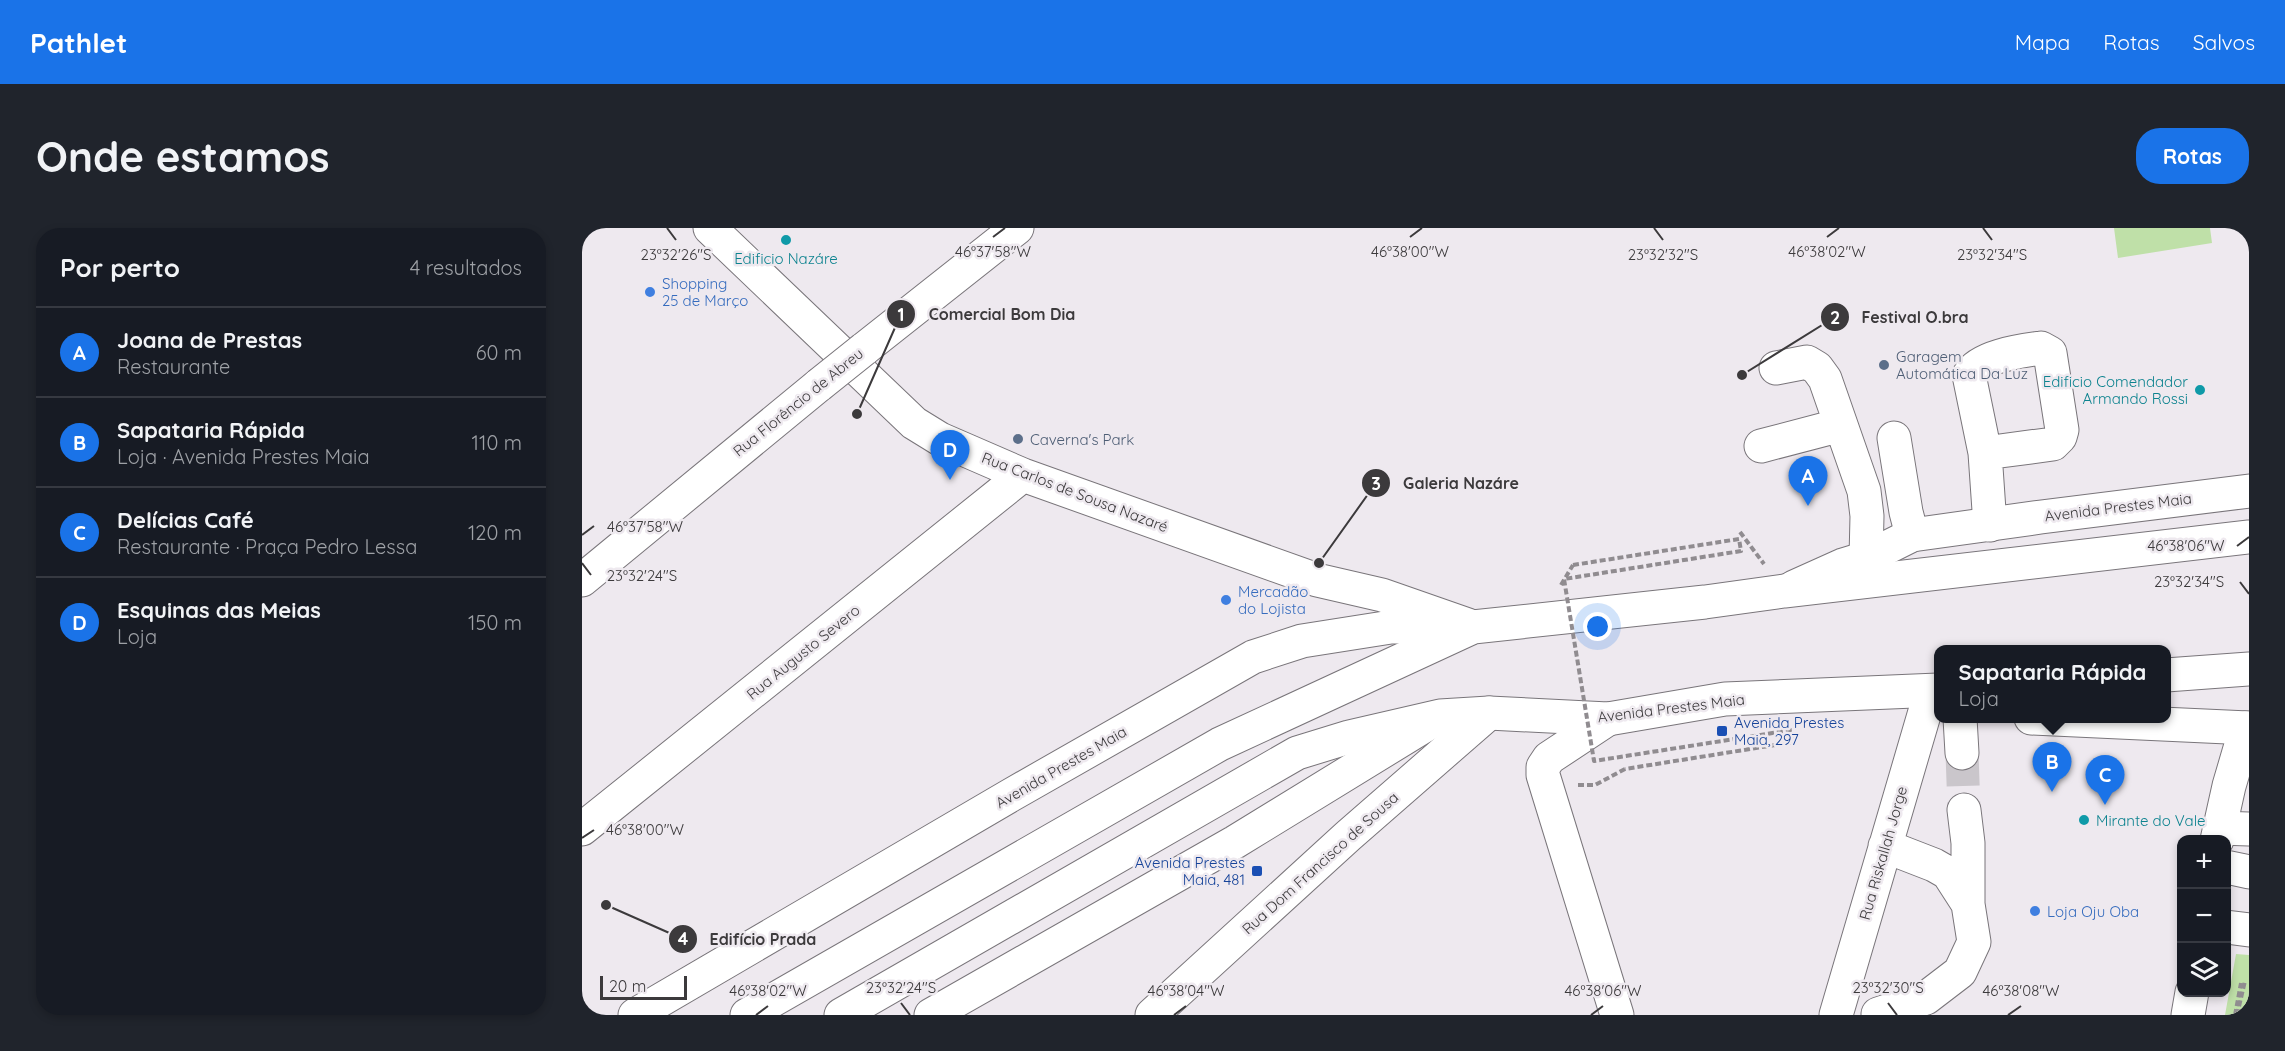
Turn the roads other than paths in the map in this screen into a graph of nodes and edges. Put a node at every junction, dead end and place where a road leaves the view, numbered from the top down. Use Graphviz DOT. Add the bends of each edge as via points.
graph roads {
  1 [pos="710,228"];
  2 [pos="1017,228"];
  3 [pos="1776,368"];
  4 [pos="1841,425"];
  5 [pos="1894,438"];
  6 [pos="1761,446"];
  7 [pos="1985,453"];
  8 [pos="1023,475"];
  9 [pos="2249,491"];
  10 [pos="1990,525"];
  11 [pos="1912,536"];
  12 [pos="2249,537"];
  13 [pos="1866,558"];
  14 [pos="582,579"];
  15 [pos="1784,591"];
  16 [pos="1473,627"];
  17 [pos="2249,669"];
  18 [pos="2171,675"];
  19 [pos="1934,690"];
  20 [pos="1489,713"];
  21 [pos="1440,716"];
  22 [pos="1608,719"];
  23 [pos="1960,723"];
  24 [pos="2140,723"];
  25 [pos="2248,728"];
  26 [pos="1962,753"];
  27 [pos="2239,786"];
  28 [pos="1964,810"];
  29 [pos="582,830"];
  30 [pos="2228,832"];
  31 [pos="1885,846"];
  32 [pos="2231,868"];
  33 [pos="2249,872"];
  34 [pos="1968,904"];
  35 [pos="2231,928"];
  36 [pos="2249,930"];
  37 [pos="676,990"];
  38 [pos="2191,997"];
  39 [pos="1878,1014"];
  40 [pos="635,1015"];
  41 [pos="653,1015"];
  42 [pos="747,1015"];
  43 [pos="841,1015"];
  44 [pos="931,1015"];
  45 [pos="1152,1015"];
  46 [pos="1617,1015"];
  47 [pos="1836,1015"];
  48 [pos="2188,1015"];
  1 -- 8 [label="main road, Rua Carlos de Sousa Nazaré" via="914,423 940,439"];
  2 -- 14 [label="main road, Rua Florêncio de Abreu, bridge"];
  3 -- 4 [label="main road" via="1807,362 1817,368 1825,379"];
  4 -- 6 [label="main road"];
  4 -- 13 [label="main road" via="1864,491"];
  5 -- 11 [label="main road"];
  7 -- 10 [label="main road"];
  8 -- 16 [label="main road, Rua Carlos de Sousa Nazaré" via="1317,580 1382,595"];
  8 -- 29 [label="main road, Rua Augusto Severo"];
  9 -- 10 [label="main road, Avenida Prestes Maia"];
  10 -- 11 [label="main road, Avenida Prestes Maia"];
  11 -- 13 [label="main road, Avenida Prestes Maia"];
  12 -- 15 [label="main road, Avenida Prestes Maia"];
  13 -- 15 [label="main road, Avenida Prestes Maia"];
  15 -- 16 [label="main road, Avenida Prestes Maia"];
  16 -- 37 [label="main road, Avenida Prestes Maia" via="1390,627 1302,641 1253,657"];
  16 -- 42 [label="main road, Avenida Prestes Maia" via="1220,744"];
  17 -- 18 [label="main road"];
  19 -- 22 [label="main road, Avenida Prestes Maia" via="1725,699"];
  19 -- 31 [label="main road, Rua Riskallah Jorge"];
  20 -- 21 [label="main road, Avenida Prestes Maia"];
  20 -- 22 [label="main road, Avenida Prestes Maia"];
  20 -- 45 [label="main road, Rua Dom Francisco de Sousa"];
  21 -- 43 [label="main road, Avenida Prestes Maia" via="1348,736 1297,753"];
  21 -- 44 [label="main road, Avenida Prestes Maia" via="1235,842"];
  22 -- 46 [label="main road" via="1543,766 1544,784"];
  23 -- 26 [label="main road"];
  24 -- 25 [label="main road"];
  25 -- 27 [label="main road"];
  27 -- 30 [label="main road"];
  28 -- 34 [label="main road"];
  31 -- 34 [label="main road" via="1948,873"];
  31 -- 47 [label="main road, Rua Riskallah Jorge"];
  32 -- 33 [label="main road"];
  34 -- 39 [label="main road" via="1974,942 1960,972 1926,998"];
  35 -- 36 [label="main road"];
  37 -- 40 [label="main road, Avenida Prestes Maia"];
  37 -- 41 [label="main road, Avenida Prestes Maia"];
  38 -- 48 [label="main road"];
}
